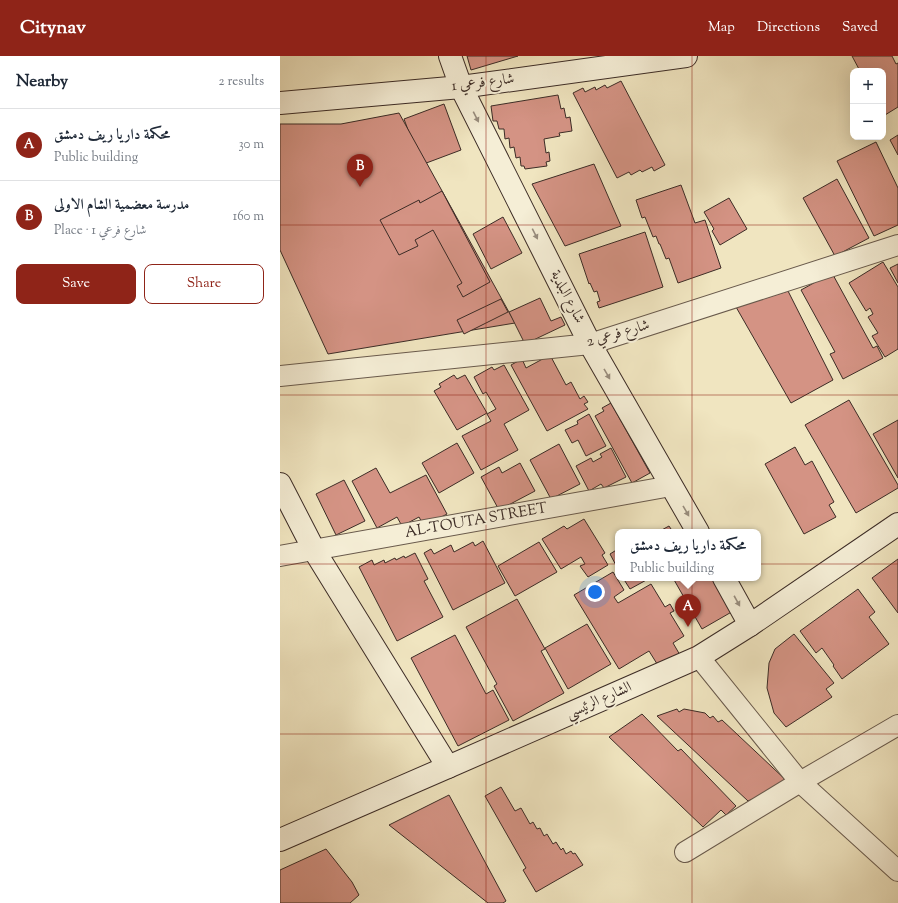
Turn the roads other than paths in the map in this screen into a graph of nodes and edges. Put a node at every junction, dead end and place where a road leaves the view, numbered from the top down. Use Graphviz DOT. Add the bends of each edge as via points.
graph roads {
  1 [pos="450,56"];
  2 [pos="676,57"];
  3 [pos="461,86"];
  4 [pos="280,103"];
  5 [pos="898,245"];
  6 [pos="590,344"];
  7 [pos="280,376"];
  8 [pos="280,484"];
  9 [pos="671,486"];
  10 [pos="898,524"];
  11 [pos="696,529"];
  12 [pos="314,550"];
  13 [pos="280,556"];
  14 [pos="726,581"];
  15 [pos="750,625"];
  16 [pos="699,657"];
  17 [pos="898,725"];
  18 [pos="448,767"];
  19 [pos="800,782"];
  20 [pos="280,840"];
  21 [pos="685,852"];
  22 [pos="898,871"];
  1 -- 3 [label="street, شارع البلدية"];
  2 -- 3 [label="street, شارع فرعي 1"];
  3 -- 4 [label="street, شارع فرعي 1"];
  3 -- 6 [label="street, شارع البلدية, one-way"];
  5 -- 6 [label="street, شارع فرعي 2"];
  6 -- 7 [label="street, شارع فرعي 2"];
  6 -- 9 [label="street, شارع البلدية, one-way"];
  8 -- 12 [label="street"];
  9 -- 11 [label="street, شارع البلدية, one-way"];
  9 -- 12 [label="street, AL-TOUTA STREET"];
  10 -- 15 [label="street, الشارع الرئيسي"];
  12 -- 13 [label="street, AL-TOUTA STREET"];
  12 -- 18 [label="street"];
  14 -- 15 [label="street, one-way"];
  15 -- 16 [label="street, الشارع الرئيسي"];
  16 -- 18 [label="street, الشارع الرئيسي"];
  16 -- 19 [label="street"];
  17 -- 19 [label="street"];
  18 -- 20 [label="street, الشارع الرئيسي"];
  19 -- 21 [label="street"];
  19 -- 22 [label="street"];
}
